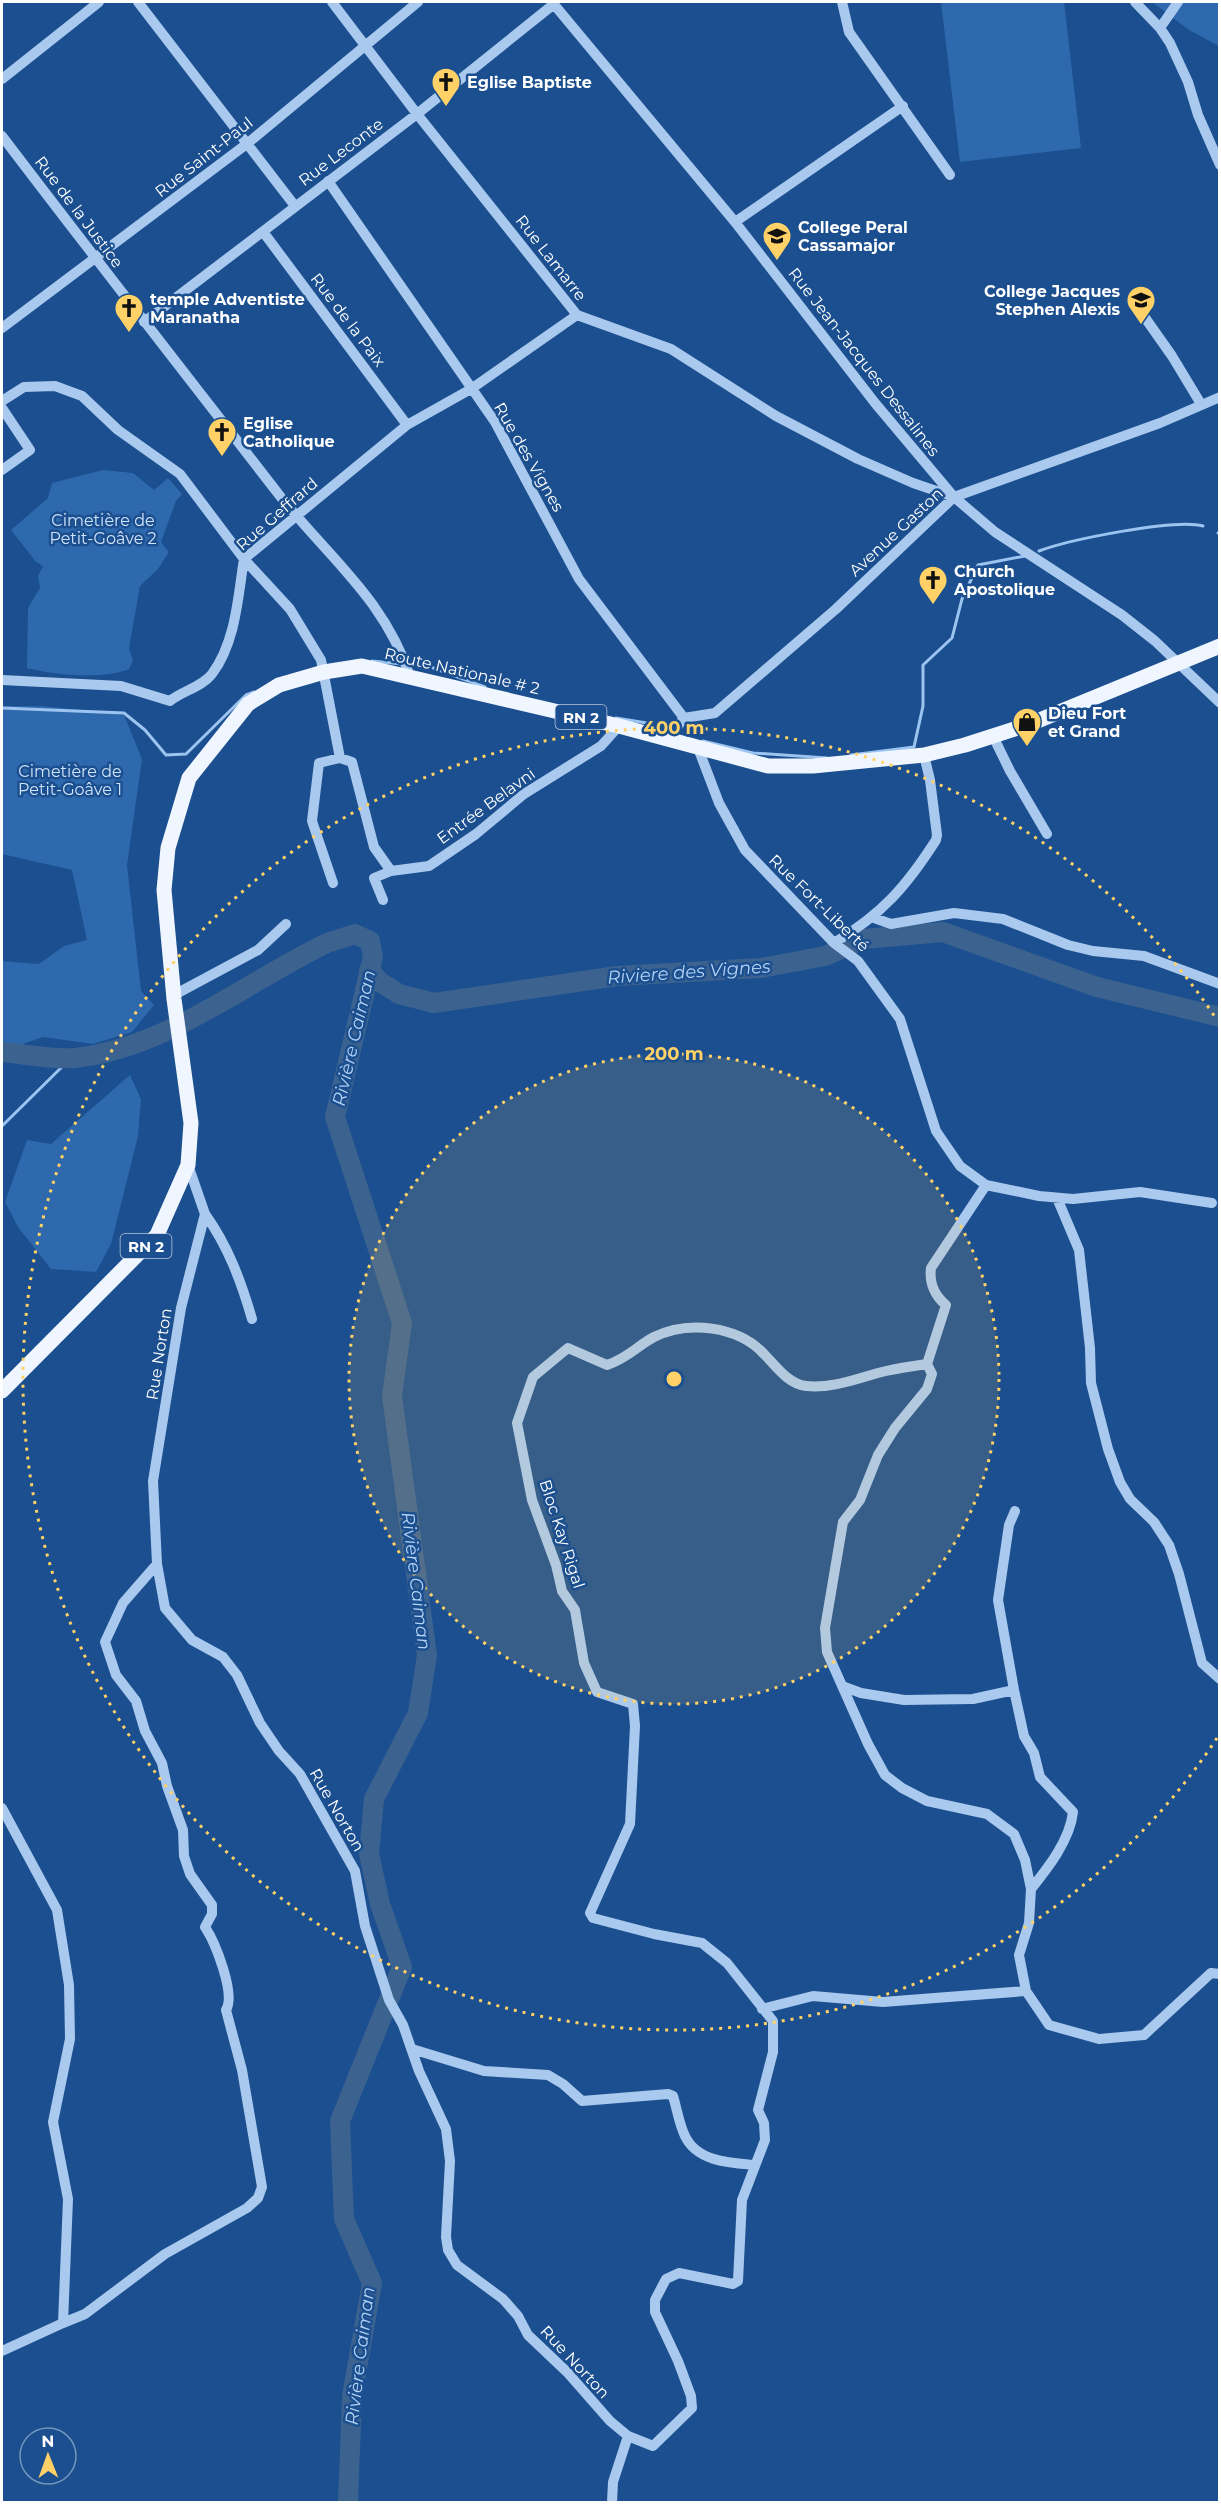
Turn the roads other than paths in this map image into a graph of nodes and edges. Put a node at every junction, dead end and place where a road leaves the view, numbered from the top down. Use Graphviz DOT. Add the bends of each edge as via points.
graph roads {
  1 [pos="99,2"];
  2 [pos="138,2"];
  3 [pos="332,2"];
  4 [pos="418,2"];
  5 [pos="842,2"];
  6 [pos="1135,2"];
  7 [pos="1178,2"];
  8 [pos="553,3"];
  9 [pos="1160,28"];
  10 [pos="368,46"];
  11 [pos="2,79"];
  12 [pos="903,106"];
  13 [pos="417,114"];
  14 [pos="2,136"];
  15 [pos="248,143"];
  16 [pos="1220,165"];
  17 [pos="950,175"];
  18 [pos="328,181"];
  19 [pos="295,206"];
  20 [pos="735,222"];
  21 [pos="264,233"];
  22 [pos="95,259"];
  23 [pos="1141,312"];
  24 [pos="577,315"];
  25 [pos="144,322"];
  26 [pos="2,328"];
  27 [pos="471,389"];
  28 [pos="1220,397"];
  29 [pos="2,401"];
  30 [pos="1201,404"];
  31 [pos="2,408"];
  32 [pos="407,425"];
  33 [pos="2,470"];
  34 [pos="954,497"];
  35 [pos="296,515"];
  36 [pos="244,559"];
  37 [pos="1220,646"];
  38 [pos="1177,662"];
  39 [pos="323,666"];
  40 [pos="411,679"];
  41 [pos="2,680"];
  42 [pos="1220,703"];
  43 [pos="684,718"];
  44 [pos="619,726"];
  45 [pos="993,736"];
  46 [pos="667,739"];
  47 [pos="698,748"];
  48 [pos="924,755"];
  49 [pos="340,758"];
  50 [pos="1047,834"];
  51 [pos="391,871"];
  52 [pos="333,883"];
  53 [pos="383,900"];
  54 [pos="874,918"];
  55 [pos="286,924"];
  56 [pos="834,944"];
  57 [pos="1220,984"];
  58 [pos="174,997"];
  59 [pos="188,1165"];
  60 [pos="986,1185"];
  61 [pos="1057,1198"];
  62 [pos="1212,1203"];
  63 [pos="204,1214"];
  64 [pos="252,1319"];
  65 [pos="927,1364"];
  66 [pos="2,1391"];
  67 [pos="1015,1510"];
  68 [pos="157,1564"];
  69 [pos="1220,1679"];
  70 [pos="842,1686"];
  71 [pos="1014,1689"];
  72 [pos="2,1808"];
  73 [pos="1031,1889"];
  74 [pos="1220,1974"];
  75 [pos="1026,1991"];
  76 [pos="762,2009"];
  77 [pos="412,2049"];
  78 [pos="755,2164"];
  79 [pos="63,2323"];
  80 [pos="2,2351"];
  81 [pos="628,2436"];
  82 [pos="612,2502"];
  1 -- 11 [label="street"];
  2 -- 15 [label="street"];
  3 -- 10 [label="street, Rue Lamarre"];
  4 -- 10 [label="street, Rue Saint-Paul"];
  5 -- 12 [label="street" via="849,32"];
  6 -- 9 [label="street"];
  7 -- 9 [label="street"];
  8 -- 13 [label="street, Rue Leconte"];
  8 -- 20 [label="street, Rue Jean-Jacques Dessalines"];
  9 -- 16 [label="street" via="1188,82"];
  10 -- 13 [label="street, Rue Lamarre"];
  10 -- 15 [label="street, Rue Saint-Paul"];
  12 -- 17 [label="street"];
  12 -- 20 [label="street"];
  13 -- 18 [label="street, Rue Leconte"];
  13 -- 24 [label="street, Rue Lamarre"];
  14 -- 22 [label="street, Rue de la Justice"];
  15 -- 19 [label="street"];
  15 -- 22 [label="street, Rue Saint-Paul"];
  18 -- 19 [label="street, Rue Leconte"];
  18 -- 27 [label="street, Rue des Vignes"];
  19 -- 21 [label="street, Rue Leconte"];
  20 -- 34 [label="street, Rue Jean-Jacques Dessalines" via="882,412"];
  21 -- 25 [label="street, Rue Leconte"];
  21 -- 32 [label="street, Rue de la Paix"];
  22 -- 25 [label="street, Rue de la Justice"];
  22 -- 26 [label="street, Rue Saint-Paul"];
  23 -- 30 [label="street"];
  24 -- 27 [label="street, Rue Geffrard"];
  24 -- 34 [label="street, Rue Lamarre" via="671,349 786,421 858,459"];
  25 -- 35 [label="street, Rue de la Justice"];
  27 -- 32 [label="street, Rue Geffrard"];
  27 -- 43 [label="street, Rue des Vignes" via="495,422 579,579"];
  28 -- 30 [label="street, Avenue Gaston"];
  29 -- 36 [label="street" via="24,387 55,386 82,396 118,430 180,474"];
  30 -- 34 [label="street, Avenue Gaston" via="1160,423"];
  31 -- 33 [label="street" via="30,450"];
  32 -- 35 [label="street, Rue Geffrard"];
  34 -- 38 [label="street, Rue Jean-Jacques Dessalines" via="995,532 1122,615"];
  34 -- 43 [label="street, Avenue Gaston" via="836,609 715,713"];
  35 -- 36 [label="street, Rue Geffrard"];
  35 -- 40 [label="street, Rue de la Justice" via="367,594 401,648"];
  36 -- 39 [label="street" via="290,609"];
  36 -- 41 [label="street, Rue Geffrard" via="234,621 212,675 170,701 121,686"];
  37 -- 38 [label="main road, Route Nationale # 2 / RN 2"];
  38 -- 42 [label="street, Rue Jean-Jacques Dessalines"];
  38 -- 45 [label="main road, Route Nationale # 2 / RN 2"];
  39 -- 40 [label="main road, Route Nationale # 2 / RN 2" via="362,666"];
  39 -- 49 [label="street"];
  39 -- 58 [label="main road, Route Nationale # 2 / RN 2" via="248,704 189,778 168,848 164,890"];
  40 -- 44 [label="main road, Route Nationale # 2 / RN 2"];
  43 -- 46 [label="street"];
  44 -- 46 [label="main road, Route Nationale # 2 / RN 2"];
  44 -- 51 [label="street, Entrée Belavni" via="601,746 524,794 429,866"];
  45 -- 48 [label="main road, Route Nationale # 2 / RN 2"];
  45 -- 50 [label="street"];
  46 -- 47 [label="main road, Route Nationale # 2 / RN 2"];
  47 -- 48 [label="main road, Route Nationale # 2 / RN 2" via="768,766 853,764"];
  47 -- 56 [label="street, Rue Fort-Liberté" via="719,803 745,850"];
  48 -- 54 [label="street" via="936,840 912,878"];
  49 -- 51 [label="street" via="352,762 374,846"];
  49 -- 52 [label="street" via="319,763 312,821"];
  51 -- 53 [label="street" via="374,878"];
  54 -- 56 [label="street"];
  54 -- 57 [label="street" via="891,924 954,913 1003,919 1068,945 1144,956"];
  55 -- 58 [label="street" via="258,950"];
  56 -- 60 [label="street, Rue Fort-Liberté" via="858,960 900,1019 936,1131 960,1166"];
  58 -- 59 [label="main road, RN 2" via="191,1123"];
  59 -- 63 [label="street"];
  59 -- 66 [label="main road, RN 2" via="157,1235"];
  60 -- 61 [label="street, Rue Fort-Liberté"];
  60 -- 65 [label="street" via="931,1268 930,1278 938,1298 946,1305"];
  61 -- 62 [label="street, Rue Fort-Liberté" via="1140,1192"];
  61 -- 69 [label="street" via="1078,1250 1091,1383 1108,1449 1130,1499 1154,1522 1169,1545 1202,1663"];
  63 -- 64 [label="street" via="234,1265"];
  63 -- 68 [label="street, Rue Norton" via="181,1308 153,1481"];
  65 -- 70 [label="street" via="932,1374 927,1389 895,1428 878,1455 860,1500 843,1522 825,1628 827,1652"];
  65 -- 76 [label="street, Bloc Kay Rigal" via="831,1386 804,1386 786,1377 752,1341 723,1330 671,1331 607,1365 568,1348 532,1377 517,1424 532,1500 562,1591 575,1610 584,1663 597,1692 633,1704 630,1824 590,1913 593,1918 654,1934 702,1942 727,1963"];
  67 -- 71 [label="street" via="1009,1525 998,1600"];
  68 -- 77 [label="street, Rue Norton" via="165,1608 192,1640 223,1656 237,1675 260,1723 300,1774 355,1871 372,1947 389,2000"];
  68 -- 79 [label="street" via="123,1603 105,1642 116,1675 136,1701 145,1731 162,1762 183,1830 184,1856 190,1874 212,1905 205,1927 229,1988 230,2004 226,2010 243,2070 262,2187 258,2198 247,2208 165,2254 93,2308"];
  70 -- 71 [label="street" via="903,1700 973,1700"];
  70 -- 73 [label="street" via="885,1775 927,1801 987,1814 1014,1834"];
  71 -- 73 [label="street" via="1024,1736 1034,1753 1040,1778 1072,1812 1072,1821 1053,1859"];
  72 -- 79 [label="street" via="57,1910 69,1985 70,2039 53,2122 68,2199"];
  73 -- 75 [label="street" via="1029,1923 1019,1955"];
  74 -- 75 [label="street" via="1211,1973 1144,2035 1099,2039 1049,2025"];
  75 -- 76 [label="street" via="876,2002 813,1996"];
  76 -- 78 [label="street" via="773,2021 774,2036 758,2110 765,2140"];
  77 -- 78 [label="street" via="484,2071 549,2075 582,2101 668,2094 673,2096 686,2138 695,2150 731,2163"];
  77 -- 81 [label="street, Rue Norton" via="446,2129 450,2161 448,2250 457,2265 503,2299 528,2335"];
  78 -- 81 [label="street" via="742,2200 738,2281 734,2284 679,2273 666,2279 655,2300 655,2313 678,2361 692,2408 653,2446"];
  79 -- 80 [label="street"];
  81 -- 82 [label="street" via="613,2482"];
}
